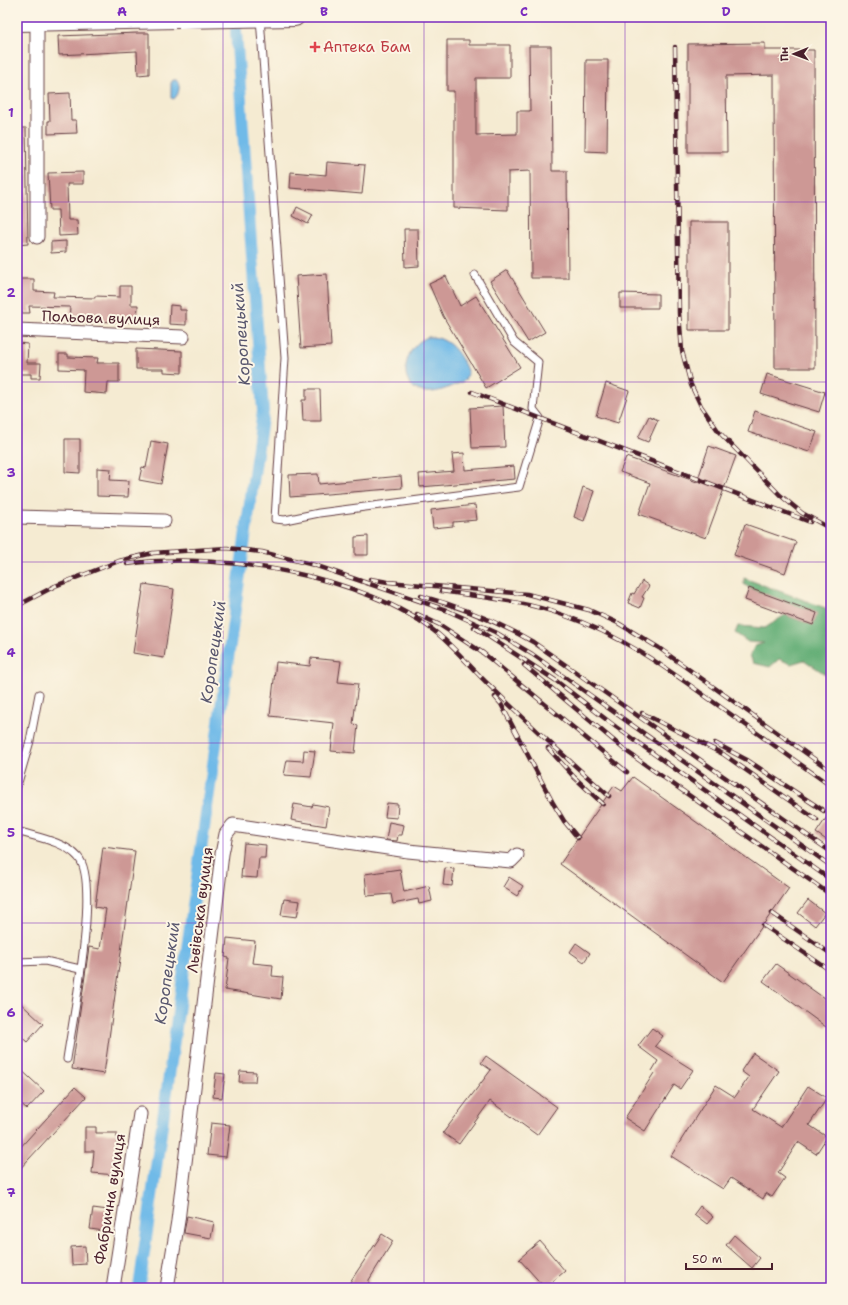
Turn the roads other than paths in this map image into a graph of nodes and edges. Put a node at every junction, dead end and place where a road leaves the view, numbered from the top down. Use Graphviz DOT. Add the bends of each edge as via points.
graph roads {
  1 [pos="295,17"];
  2 [pos="255,18"];
  3 [pos="37,19"];
  4 [pos="17,22"];
  5 [pos="37,237"];
  6 [pos="475,275"];
  7 [pos="17,330"];
  8 [pos="183,337"];
  9 [pos="17,517"];
  10 [pos="164,521"];
  11 [pos="39,694"];
  12 [pos="17,786"];
  13 [pos="17,831"];
  14 [pos="518,855"];
  15 [pos="17,962"];
  16 [pos="80,969"];
  17 [pos="67,1059"];
  18 [pos="140,1114"];
  19 [pos="113,1288"];
  20 [pos="167,1288"];
  1 -- 2 [label="street"];
  2 -- 3 [label="street"];
  2 -- 6 [label="lane" via="285,358 275,519 285,520 319,513 519,487 540,418 533,409 538,362 514,342"];
  3 -- 4 [label="street"];
  3 -- 5 [label="street"];
  7 -- 8 [label="street, Польова вулиця"];
  9 -- 10 [label="street"];
  11 -- 12 [label="lane" via="30,741"];
  13 -- 16 [label="lane" via="68,848 80,858 87,891"];
  14 -- 20 [label="street, Львівська вулиця" via="512,861 496,861 408,851 233,825 226,834 222,854 178,1221"];
  15 -- 16 [label="lane" via="45,961"];
  16 -- 17 [label="lane"];
  18 -- 19 [label="street, Фабрична вулиця"];
}
